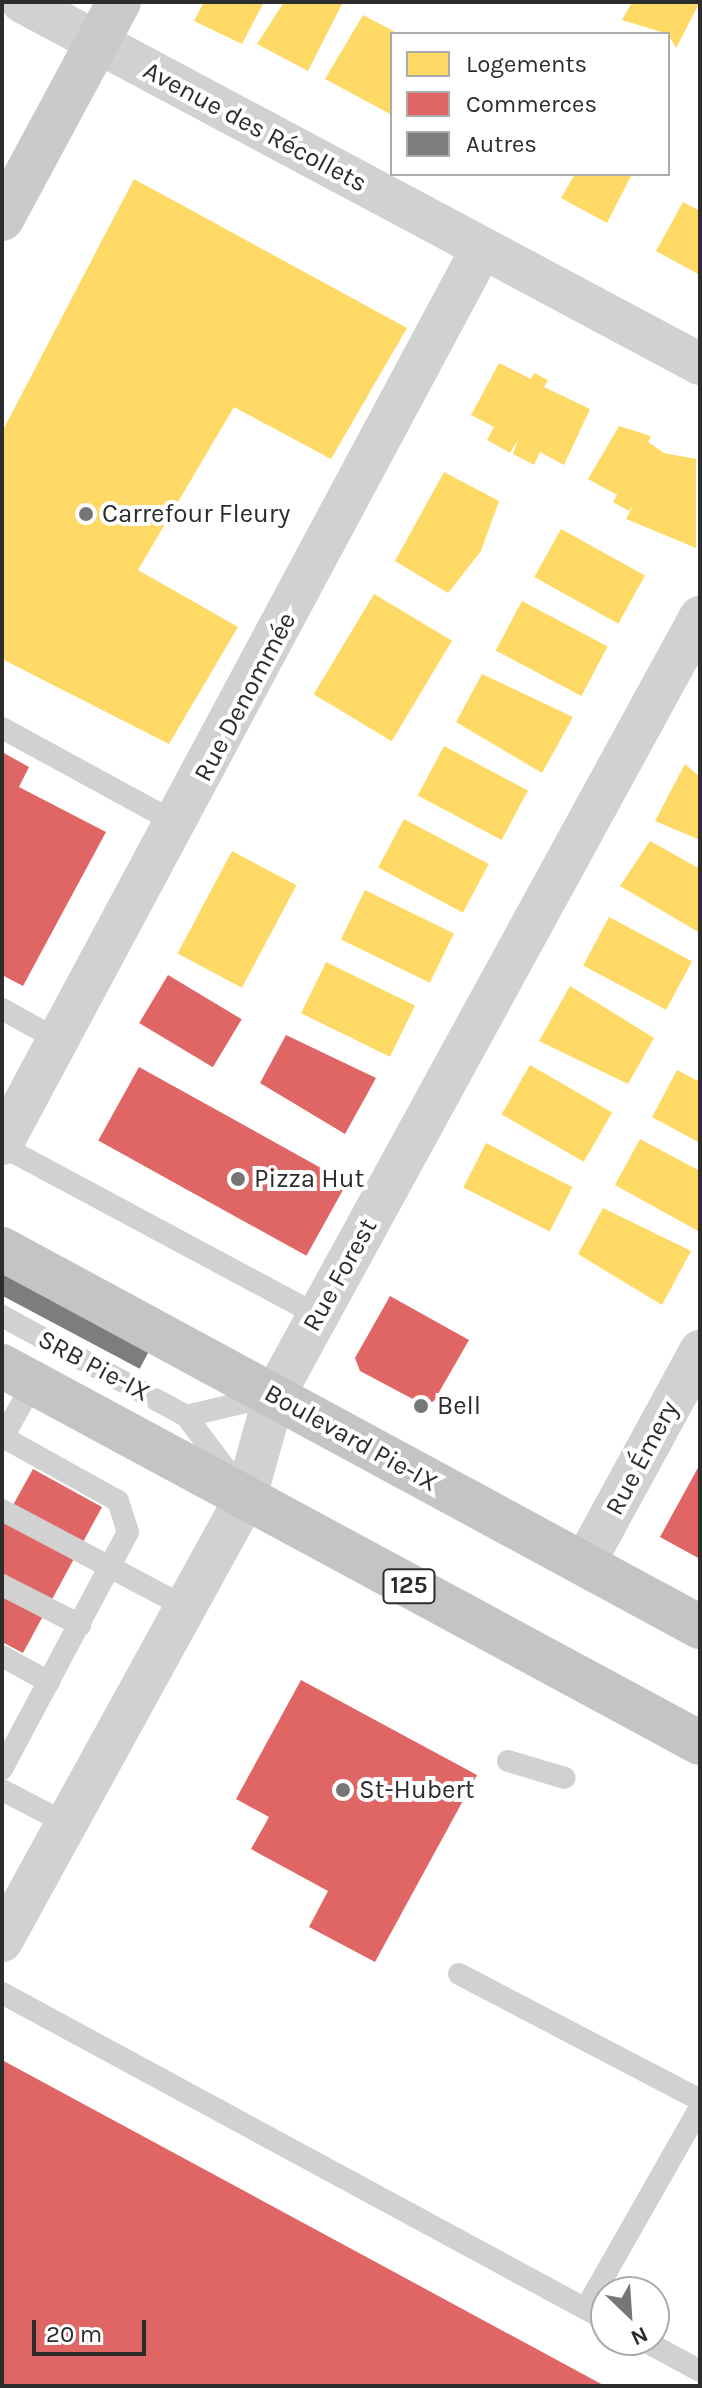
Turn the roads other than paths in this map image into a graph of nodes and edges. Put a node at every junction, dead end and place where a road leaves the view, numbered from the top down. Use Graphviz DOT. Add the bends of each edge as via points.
graph roads {
  1 [pos="22,2"];
  2 [pos="119,2"];
  3 [pos="98,43"];
  4 [pos="2,219"];
  5 [pos="482,248"];
  6 [pos="700,364"];
  7 [pos="700,617"];
  8 [pos="2,728"];
  9 [pos="178,824"];
  10 [pos="2,1009"];
  11 [pos="60,1041"];
  12 [pos="2,1145"];
  13 [pos="2,1249"];
  14 [pos="317,1315"];
  15 [pos="2,1316"];
  16 [pos="700,1351"];
  17 [pos="18,1375"];
  18 [pos="274,1396"];
  19 [pos="186,1416"];
  20 [pos="3,1438"];
  21 [pos="246,1497"];
  22 [pos="2,1510"];
  23 [pos="584,1564"];
  24 [pos="111,1566"];
  25 [pos="2,1585"];
  26 [pos="647,1598"];
  27 [pos="187,1608"];
  28 [pos="80,1625"];
  29 [pos="700,1627"];
  30 [pos="700,1650"];
  31 [pos="2,1656"];
  32 [pos="49,1682"];
  33 [pos="700,1743"];
  34 [pos="508,1761"];
  35 [pos="2,1769"];
  36 [pos="565,1778"];
  37 [pos="2,1790"];
  38 [pos="67,1824"];
  39 [pos="2,1941"];
  40 [pos="459,1974"];
  41 [pos="2,1993"];
  42 [pos="700,2100"];
  43 [pos="700,2107"];
  44 [pos="586,2308"];
  45 [pos="590,2310"];
  46 [pos="670,2355"];
  47 [pos="700,2371"];
  1 -- 3 [label="street, Avenue des Récollets"];
  2 -- 3 [label="street"];
  3 -- 4 [label="street"];
  3 -- 5 [label="street, Avenue des Récollets"];
  5 -- 6 [label="street, Avenue des Récollets"];
  5 -- 9 [label="street, Rue Denommée"];
  7 -- 14 [label="street, Rue Forest"];
  8 -- 9 [label="lane"];
  9 -- 11 [label="street, Rue Denommée"];
  10 -- 11 [label="lane"];
  11 -- 12 [label="street, Rue Denommée"];
  12 -- 14 [label="lane"];
  13 -- 18 [label="main road, Boulevard Pie-IX"];
  14 -- 18 [label="street, Rue Forest"];
  15 -- 19 [label="lane, SRB Pie-IX"];
  16 -- 23 [label="street, Rue Émery"];
  17 -- 20 [label="lane"];
  17 -- 21 [label="main road, 125"];
  18 -- 19 [label="lane"];
  18 -- 21 [label="street, Rue Forest"];
  18 -- 23 [label="main road, Boulevard Pie-IX"];
  19 -- 21 [label="lane, SRB Pie-IX"];
  20 -- 24 [label="lane" via="118,1501 128,1532"];
  21 -- 27 [label="street, Rue Forest"];
  21 -- 33 [label="main road, 125"];
  22 -- 24 [label="lane"];
  23 -- 26 [label="main road, Boulevard Pie-IX"];
  24 -- 27 [label="lane"];
  24 -- 28 [label="lane"];
  25 -- 28 [label="lane"];
  26 -- 29 [label="main road, Boulevard Pie-IX"];
  26 -- 30 [label="lane"];
  27 -- 38 [label="street, Rue Forest"];
  28 -- 32 [label="lane"];
  31 -- 32 [label="lane"];
  32 -- 35 [label="lane"];
  34 -- 36 [label="lane"];
  37 -- 38 [label="lane"];
  38 -- 39 [label="street, Rue Forest"];
  40 -- 42 [label="lane"];
  41 -- 44 [label="lane"];
  43 -- 44 [label="lane"];
  44 -- 45 [label="lane"];
  46 -- 47 [label="lane"];
}
